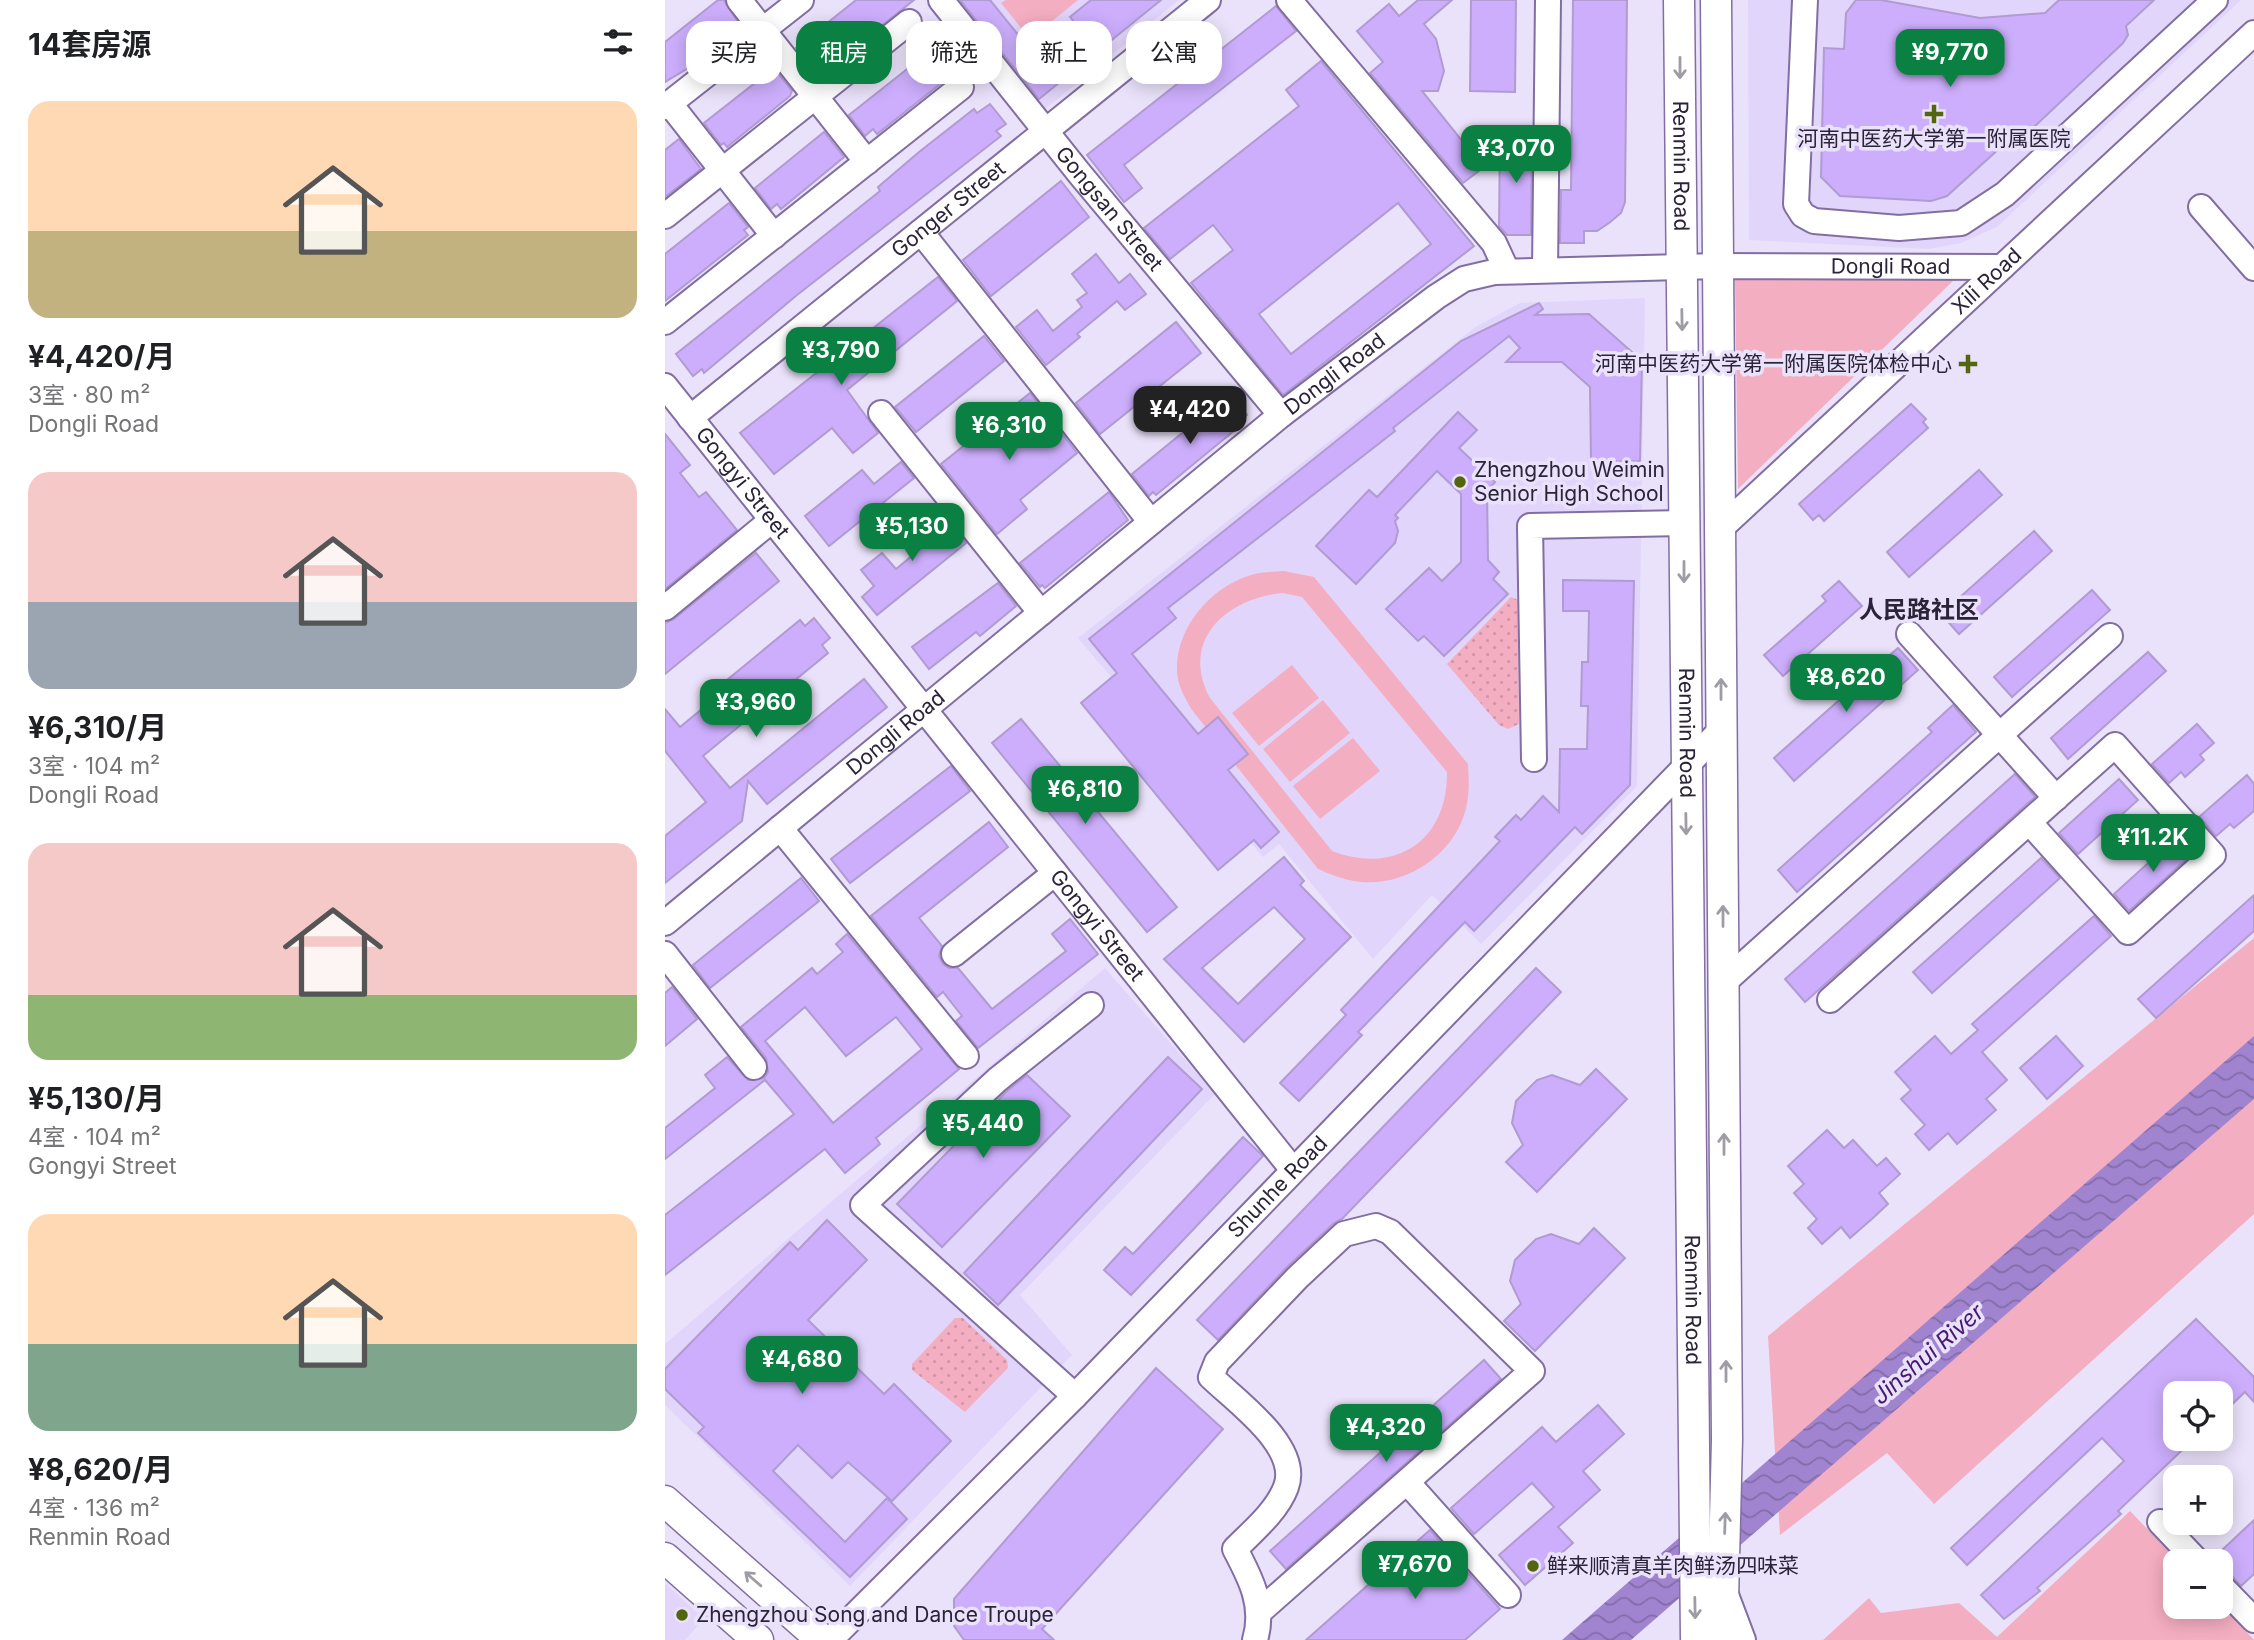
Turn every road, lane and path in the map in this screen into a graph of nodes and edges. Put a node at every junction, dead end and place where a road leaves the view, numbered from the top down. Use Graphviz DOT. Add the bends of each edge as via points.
graph roads {
  1 [pos="739,0"];
  2 [pos="801,0"];
  3 [pos="941,0"];
  4 [pos="1208,0"];
  5 [pos="1289,0"];
  6 [pos="1548,0"];
  7 [pos="1679,0"];
  8 [pos="1716,0"];
  9 [pos="1805,0"];
  10 [pos="2215,0"];
  11 [pos="756,21"];
  12 [pos="774,21"];
  13 [pos="906,24"];
  14 [pos="2254,33"];
  15 [pos="782,54"];
  16 [pos="695,84"];
  17 [pos="961,88"];
  18 [pos="815,97"];
  19 [pos="667,106"];
  20 [pos="1045,131"];
  21 [pos="867,162"];
  22 [pos="722,170"];
  23 [pos="2201,206"];
  24 [pos="665,216"];
  25 [pos="921,232"];
  26 [pos="774,236"];
  27 [pos="1718,266"];
  28 [pos="1681,267"];
  29 [pos="2002,267"];
  30 [pos="2254,268"];
  31 [pos="1545,270"];
  32 [pos="1507,271"];
  33 [pos="665,322"];
  34 [pos="665,386"];
  35 [pos="881,413"];
  36 [pos="1281,415"];
  37 [pos="690,418"];
  38 [pos="772,520"];
  39 [pos="1151,522"];
  40 [pos="1683,523"];
  41 [pos="1720,529"];
  42 [pos="665,608"];
  43 [pos="1041,613"];
  44 [pos="1909,634"];
  45 [pos="2110,636"];
  46 [pos="925,709"];
  47 [pos="1721,730"];
  48 [pos="1999,735"];
  49 [pos="1534,759"];
  50 [pos="1685,767"];
  51 [pos="2056,799"];
  52 [pos="2029,822"];
  53 [pos="780,828"];
  54 [pos="1055,873"];
  55 [pos="665,923"];
  56 [pos="665,954"];
  57 [pos="954,954"];
  58 [pos="1723,983"];
  59 [pos="1830,1000"];
  60 [pos="1091,1005"];
  61 [pos="966,1056"];
  62 [pos="754,1067"];
  63 [pos="1293,1170"];
  64 [pos="1075,1396"];
  65 [pos="1407,1482"];
  66 [pos="665,1501"];
  67 [pos="2160,1522"];
  68 [pos="2186,1549"];
  69 [pos="665,1558"];
  70 [pos="1723,1585"];
  71 [pos="1508,1595"];
  72 [pos="2233,1597"];
  73 [pos="1258,1613"];
  74 [pos="2253,1616"];
  75 [pos="758,1640"];
  76 [pos="822,1640"];
  77 [pos="830,1640"];
  78 [pos="1255,1640"];
  79 [pos="1696,1640"];
  80 [pos="1721,1640"];
  81 [pos="1743,1640"];
  1 -- 11 [label="street"];
  2 -- 12 [label="street"];
  3 -- 20 [label="street, Gongsan Street"];
  4 -- 20 [label="street, Gonger Street"];
  5 -- 32 [label="street" via="1494,243"];
  6 -- 31 [label="street"];
  7 -- 28 [label="main road, Renmin Road, one-way"];
  8 -- 27 [label="main road, Renmin Road"];
  9 -- 10 [label="street" via="1796,204 1814,221 1899,228 1961,223 2005,194"];
  13 -- 18 [label="street"];
  14 -- 29 [label="street, Xili Road"];
  15 -- 18 [label="street"];
  16 -- 19 [label="street"];
  17 -- 21 [label="street"];
  18 -- 21 [label="street"];
  18 -- 22 [label="street"];
  19 -- 22 [label="street"];
  20 -- 25 [label="street, Gonger Street"];
  20 -- 36 [label="street, Gongsan Street"];
  21 -- 26 [label="street"];
  22 -- 24 [label="street"];
  22 -- 26 [label="street"];
  23 -- 30 [label="street"];
  25 -- 37 [label="street, Gonger Street"];
  25 -- 39 [label="street"];
  26 -- 33 [label="street"];
  27 -- 28 [label="street, Dongli Road"];
  27 -- 29 [label="street, Dongli Road"];
  27 -- 41 [label="main road, Renmin Road"];
  28 -- 31 [label="street, Dongli Road"];
  28 -- 40 [label="main road, Renmin Road, one-way"];
  29 -- 41 [label="street, Xili Road"];
  31 -- 32 [label="street, Dongli Road"];
  32 -- 36 [label="street, Dongli Road" via="1464,279 1445,291"];
  34 -- 37 [label="street, Gongyi Street"];
  35 -- 43 [label="street"];
  36 -- 39 [label="street, Dongli Road"];
  37 -- 38 [label="street, Gongyi Street"];
  38 -- 42 [label="street"];
  38 -- 46 [label="street, Gongyi Street"];
  39 -- 43 [label="street, Dongli Road"];
  40 -- 49 [label="street" via="1530,526"];
  40 -- 50 [label="main road, Renmin Road, one-way"];
  47 -- 41 [label="main road, Renmin Road, one-way"];
  43 -- 46 [label="street, Dongli Road"];
  44 -- 48 [label="street"];
  45 -- 48 [label="street"];
  46 -- 53 [label="street, Dongli Road"];
  46 -- 54 [label="street, Gongyi Street"];
  47 -- 50 [label="street, Shunhe Road"];
  58 -- 47 [label="main road, Renmin Road, one-way"];
  48 -- 51 [label="street"];
  48 -- 58 [label="street"];
  50 -- 63 [label="street, Shunhe Road"];
  50 -- 79 [label="main road, Renmin Road, one-way"];
  51 -- 52 [label="street"];
  51 -- 52 [label="street" via="2115,745 2213,855 2128,932"];
  52 -- 59 [label="street"];
  53 -- 55 [label="street, Dongli Road"];
  53 -- 61 [label="street"];
  54 -- 57 [label="street"];
  54 -- 63 [label="street, Gongyi Street"];
  56 -- 62 [label="street"];
  70 -- 58 [label="main road, Renmin Road, one-way" via="1727,1439"];
  60 -- 64 [label="street" via="997,1080 863,1205"];
  63 -- 64 [label="street, Shunhe Road"];
  64 -- 77 [label="street, Shunhe Road"];
  65 -- 71 [label="street"];
  65 -- 73 [label="street"];
  65 -- 73 [label="street" via="1532,1371 1390,1232 1376,1226 1345,1234 1217,1362 1211,1377 1281,1444 1288,1467 1287,1486 1271,1512 1235,1549 1255,1587"];
  76 -- 66 [label="main road, one-way"];
  67 -- 68 [label="street"];
  69 -- 75 [label="main road"];
  70 -- 80 [label="main road, Renmin Road"];
  70 -- 81 [label="street"];
  72 -- 74 [label="street"];
  73 -- 78 [label="street"];
}
